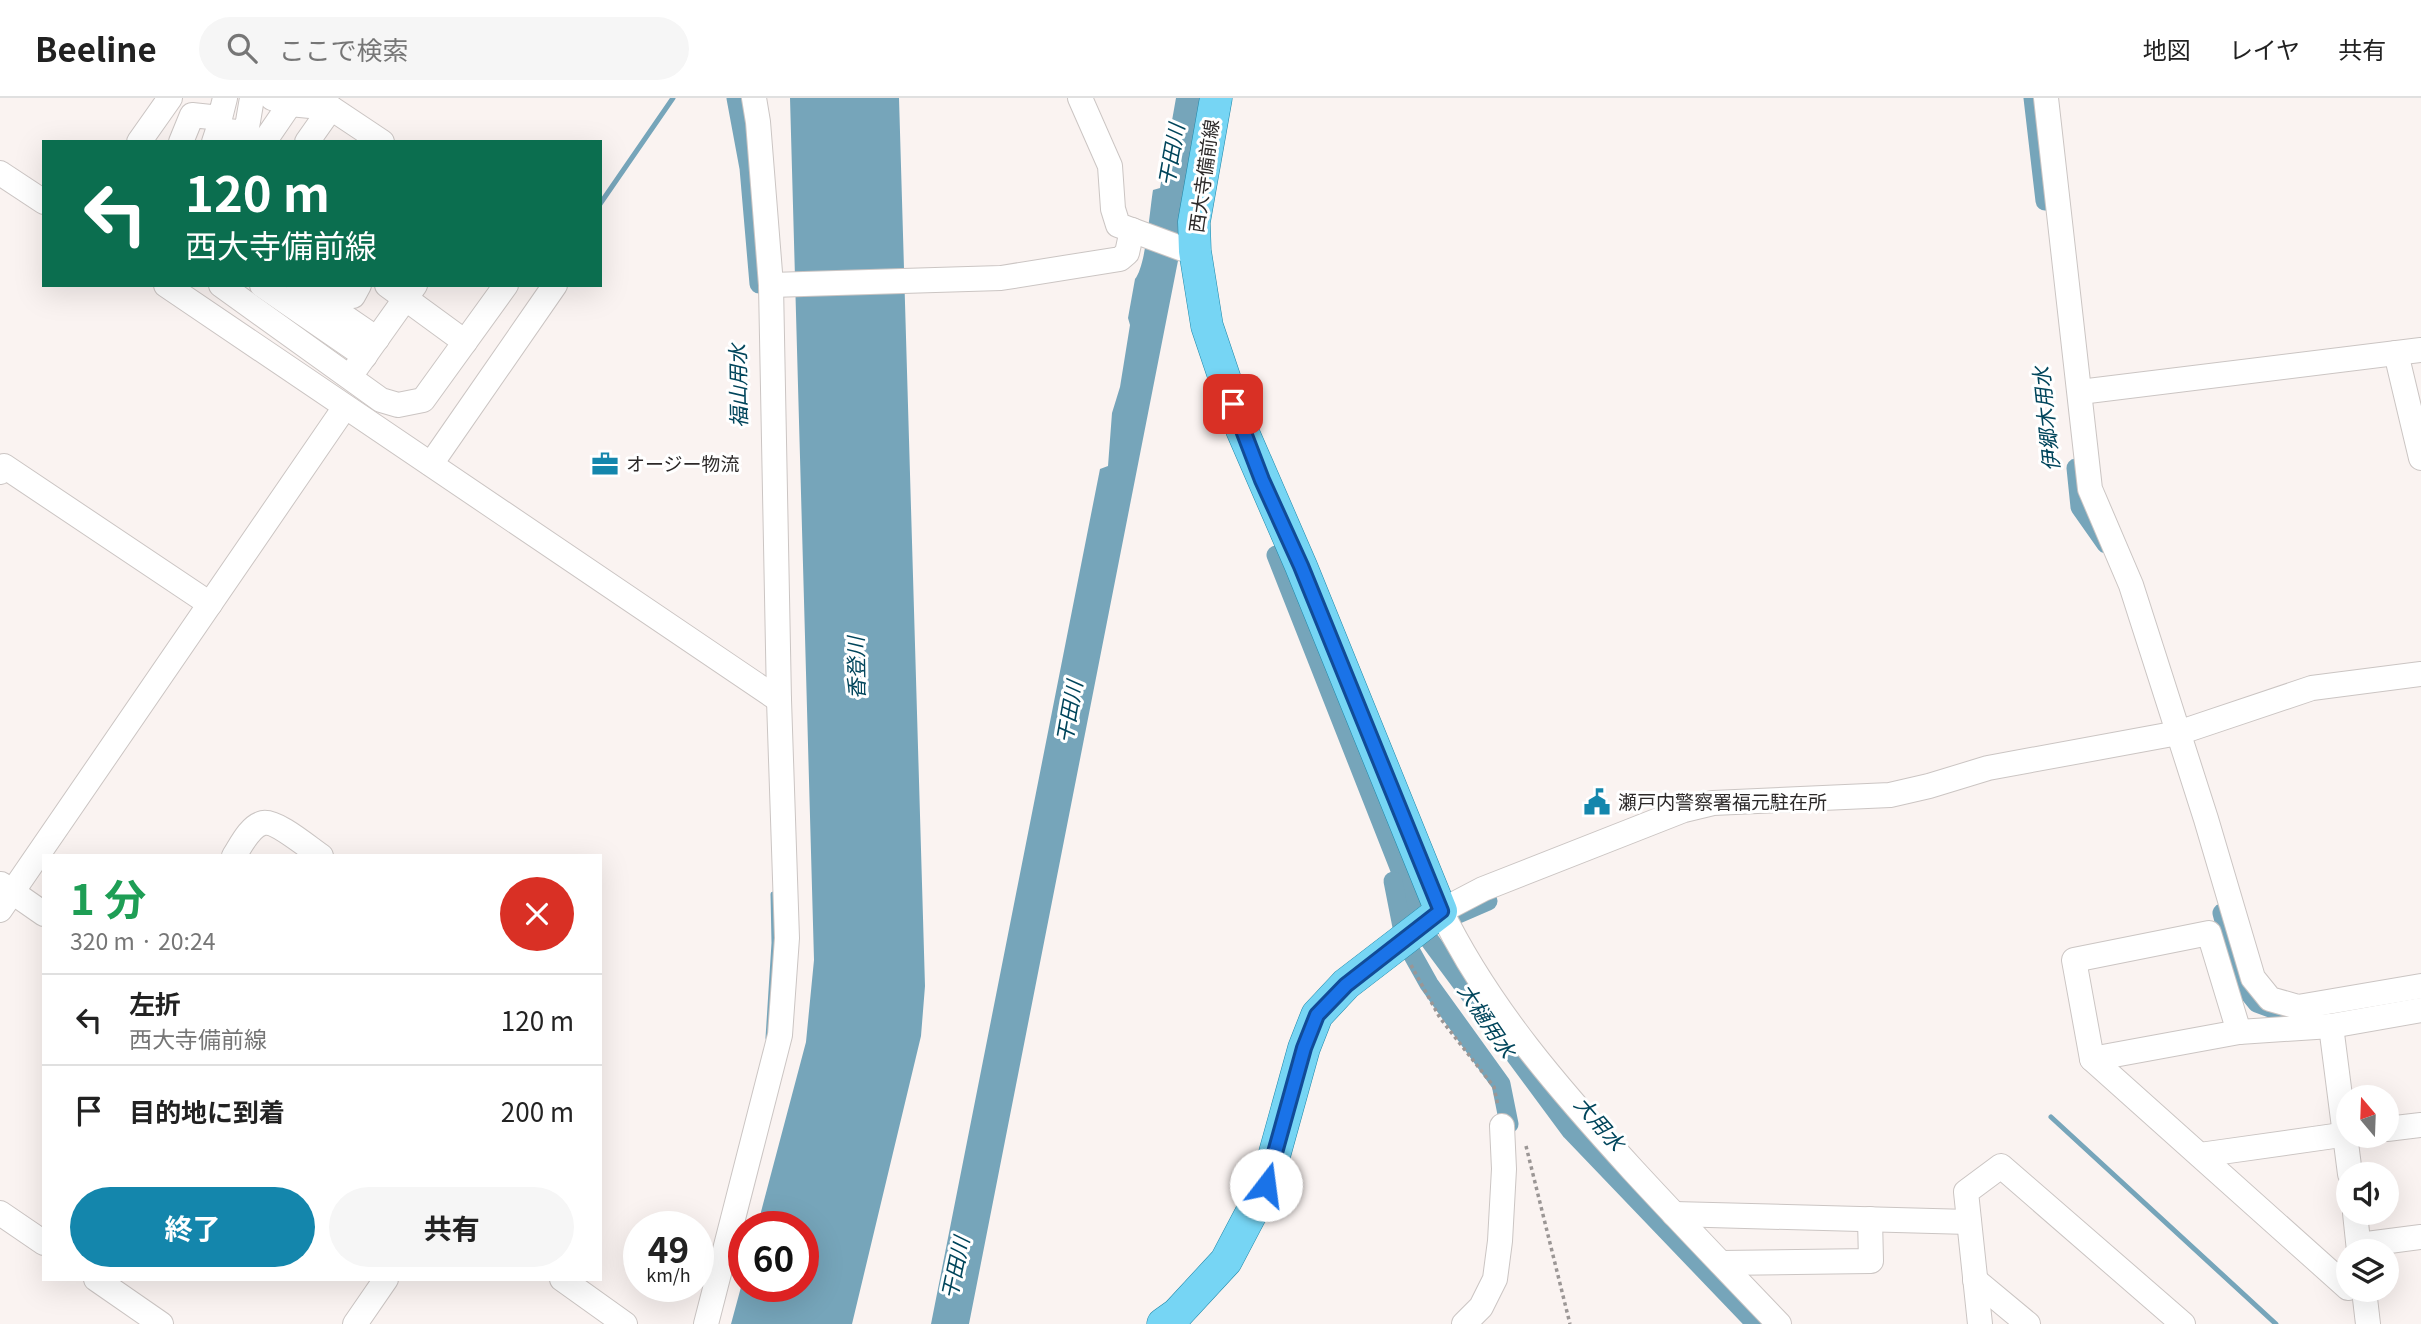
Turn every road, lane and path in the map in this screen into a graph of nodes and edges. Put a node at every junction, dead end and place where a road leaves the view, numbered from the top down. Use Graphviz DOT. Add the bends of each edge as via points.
graph roads {
  1 [pos="170,98"];
  2 [pos="225,98"];
  3 [pos="252,98"];
  4 [pos="754,98"];
  5 [pos="1080,98"];
  6 [pos="1216,98"];
  7 [pos="2046,98"];
  8 [pos="281,101"];
  9 [pos="331,108"];
  10 [pos="145,132"];
  11 [pos="173,140"];
  12 [pos="181,140"];
  13 [pos="215,140"];
  14 [pos="265,140"];
  15 [pos="308,140"];
  16 [pos="379,140"];
  17 [pos="0,173"];
  18 [pos="42,201"];
  19 [pos="1136,232"];
  20 [pos="1189,250"];
  21 [pos="777,285"];
  22 [pos="169,287"];
  23 [pos="224,287"];
  24 [pos="266,287"];
  25 [pos="330,287"];
  26 [pos="358,287"];
  27 [pos="505,287"];
  28 [pos="554,287"];
  29 [pos="403,290"];
  30 [pos="310,291"];
  31 [pos="465,342"];
  32 [pos="371,347"];
  33 [pos="2421,350"];
  34 [pos="2396,353"];
  35 [pos="350,377"];
  36 [pos="2080,392"];
  37 [pos="345,407"];
  38 [pos="2421,458"];
  39 [pos="431,464"];
  40 [pos="0,472"];
  41 [pos="210,604"];
  42 [pos="2421,674"];
  43 [pos="779,699"];
  44 [pos="2178,733"];
  45 [pos="235,854"];
  46 [pos="318,854"];
  47 [pos="4,895"];
  48 [pos="1441,911"];
  49 [pos="42,913"];
  50 [pos="1399,944"];
  51 [pos="2421,986"];
  52 [pos="2421,1010"];
  53 [pos="2331,1026"];
  54 [pos="2239,1032"];
  55 [pos="2092,1059"];
  56 [pos="2340,1085"];
  57 [pos="2421,1125"];
  58 [pos="1502,1126"];
  59 [pos="2399,1128"];
  60 [pos="2336,1136"];
  61 [pos="2200,1155"];
  62 [pos="0,1213"];
  63 [pos="1674,1214"];
  64 [pos="1870,1219"];
  65 [pos="1969,1222"];
  66 [pos="2421,1237"];
  67 [pos="2399,1241"];
  68 [pos="42,1242"];
  69 [pos="1721,1263"];
  70 [pos="2336,1277"];
  71 [pos="1975,1280"];
  72 [pos="99,1281"];
  73 [pos="385,1281"];
  74 [pos="565,1281"];
  75 [pos="161,1324"];
  76 [pos="355,1324"];
  77 [pos="625,1324"];
  78 [pos="706,1324"];
  79 [pos="1163,1324"];
  80 [pos="1464,1324"];
  81 [pos="1570,1324"];
  82 [pos="1779,1324"];
  83 [pos="1980,1324"];
  84 [pos="2028,1324"];
  85 [pos="2183,1324"];
  1 -- 10 [label="street"];
  2 -- 12 [label="street" via="220,118 192,115"];
  3 -- 13 [label="street" via="246,133 218,130"];
  4 -- 21 [label="street"];
  5 -- 19 [label="street" via="1110,166 1118,225"];
  6 -- 20 [label="main road, 西大寺備前線"];
  7 -- 36 [label="street"];
  8 -- 9 [label="street"];
  8 -- 14 [label="street"];
  9 -- 15 [label="street"];
  9 -- 16 [label="street"];
  10 -- 11 [label="street"];
  17 -- 18 [label="street"];
  19 -- 20 [label="street"];
  19 -- 21 [label="street" via="1120,259 1001,278"];
  20 -- 48 [label="main road, 西大寺備前線" via="1207,326 1242,430"];
  21 -- 43 [label="street"];
  22 -- 37 [label="street"];
  23 -- 35 [label="street"];
  24 -- 32 [label="street"];
  25 -- 26 [label="street" via="353,296"];
  27 -- 31 [label="street"];
  28 -- 39 [label="street"];
  29 -- 31 [label="street"];
  29 -- 32 [label="street"];
  30 -- 32 [label="street"];
  31 -- 35 [label="street" via="423,400 398,405 381,400"];
  32 -- 35 [label="street"];
  33 -- 34 [label="street"];
  34 -- 36 [label="street"];
  34 -- 38 [label="street"];
  36 -- 44 [label="street" via="2090,489 2130,585"];
  37 -- 39 [label="street"];
  37 -- 41 [label="street"];
  39 -- 43 [label="street"];
  40 -- 41 [label="street" via="4,466"];
  41 -- 47 [label="street"];
  42 -- 44 [label="street" via="2312,688"];
  43 -- 78 [label="street" via="787,938 780,1035"];
  44 -- 48 [label="street" via="1988,768 1890,794 1704,805 1483,889"];
  44 -- 51 [label="street" via="2253,978 2270,999 2298,1007"];
  45 -- 46 [label="street" via="262,823 272,823"];
  47 -- 49 [label="street"];
  48 -- 50 [label="main road"];
  48 -- 63 [label="street" via="1482,987 1518,1035 1565,1096"];
  50 -- 58 [label="path" via="1440,1018 1494,1087"];
  50 -- 79 [label="main road" via="1346,985 1317,1015 1266,1185 1226,1261"];
  52 -- 53 [label="street"];
  53 -- 54 [label="street"];
  53 -- 56 [label="street"];
  54 -- 55 [label="street"];
  54 -- 55 [label="street" via="2209,933 2074,960"];
  55 -- 61 [label="street"];
  57 -- 59 [label="street"];
  58 -- 80 [label="street" via="1503,1181 1495,1279 1481,1307"];
  58 -- 81 [label="path" via="1524,1138"];
  60 -- 61 [label="street"];
  61 -- 70 [label="street"];
  62 -- 68 [label="street"];
  63 -- 64 [label="street"];
  63 -- 69 [label="street"];
  64 -- 65 [label="street"];
  64 -- 69 [label="street" via="1871,1261"];
  65 -- 71 [label="street"];
  65 -- 85 [label="street" via="1966,1192 2001,1166"];
  66 -- 67 [label="street"];
  69 -- 82 [label="street"];
  71 -- 83 [label="street"];
  71 -- 84 [label="street"];
  72 -- 75 [label="street"];
  73 -- 76 [label="street"];
  74 -- 77 [label="street"];
}
